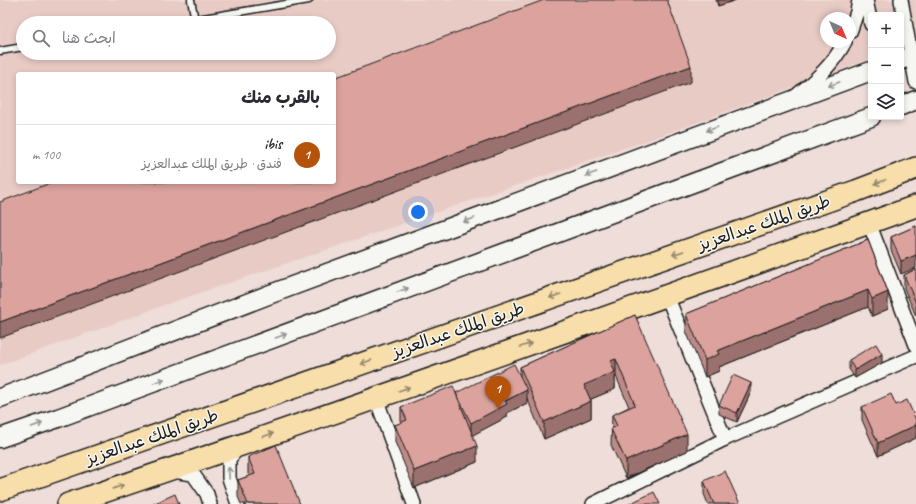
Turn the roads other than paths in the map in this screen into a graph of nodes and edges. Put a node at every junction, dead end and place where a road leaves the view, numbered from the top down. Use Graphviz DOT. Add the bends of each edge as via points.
graph roads {
  1 [pos="191,0"];
  2 [pos="309,0"];
  3 [pos="859,0"];
  4 [pos="866,0"];
  5 [pos="901,0"];
  6 [pos="868,12"];
  7 [pos="856,15"];
  8 [pos="194,16"];
  9 [pos="218,16"];
  10 [pos="16,48"];
  11 [pos="841,48"];
  12 [pos="0,51"];
  13 [pos="909,57"];
  14 [pos="868,72"];
  15 [pos="916,82"];
  16 [pos="916,100"];
  17 [pos="788,101"];
  18 [pos="904,105"];
  19 [pos="868,118"];
  20 [pos="916,168"];
  21 [pos="916,206"];
  22 [pos="869,223"];
  23 [pos="667,296"];
  24 [pos="916,345"];
  25 [pos="916,356"];
  26 [pos="0,398"];
  27 [pos="376,398"];
  28 [pos="0,438"];
  29 [pos="725,439"];
  30 [pos="241,444"];
  31 [pos="168,470"];
  32 [pos="0,490"];
  33 [pos="68,504"];
  34 [pos="210,504"];
  35 [pos="238,504"];
  36 [pos="414,504"];
  37 [pos="593,504"];
  1 -- 8 [label="lane"];
  2 -- 9 [label="lane"];
  3 -- 7 [label="street"];
  4 -- 6 [label="street"];
  5 -- 13 [label="street"];
  10 -- 12 [label="lane"];
  11 -- 17 [label="street" via="817,79"];
  13 -- 15 [label="street"];
  14 -- 17 [label="main road, one-way"];
  16 -- 18 [label="main road"];
  17 -- 26 [label="main road, one-way"];
  28 -- 19 [label="main road, one-way"];
  20 -- 32 [label="highway, طريق الملك عبدالعزيز, one-way"];
  21 -- 22 [label="highway, طريق الملك عبدالعزيز"];
  22 -- 23 [label="highway, طريق الملك عبدالعزيز"];
  22 -- 24 [label="street"];
  27 -- 23 [label="highway, طريق الملك عبدالعزيز, one-way"];
  23 -- 29 [label="street"];
  25 -- 29 [label="street"];
  30 -- 27 [label="highway, طريق الملك عبدالعزيز, one-way"];
  27 -- 36 [label="street"];
  29 -- 37 [label="street"];
  30 -- 31 [label="highway, طريق الملك عبدالعزيز"];
  35 -- 30 [label="street, one-way" via="229,478 229,459"];
  33 -- 31 [label="highway, طريق الملك عبدالعزيز, one-way"];
  31 -- 34 [label="street" via="193,474 207,494"];
}
